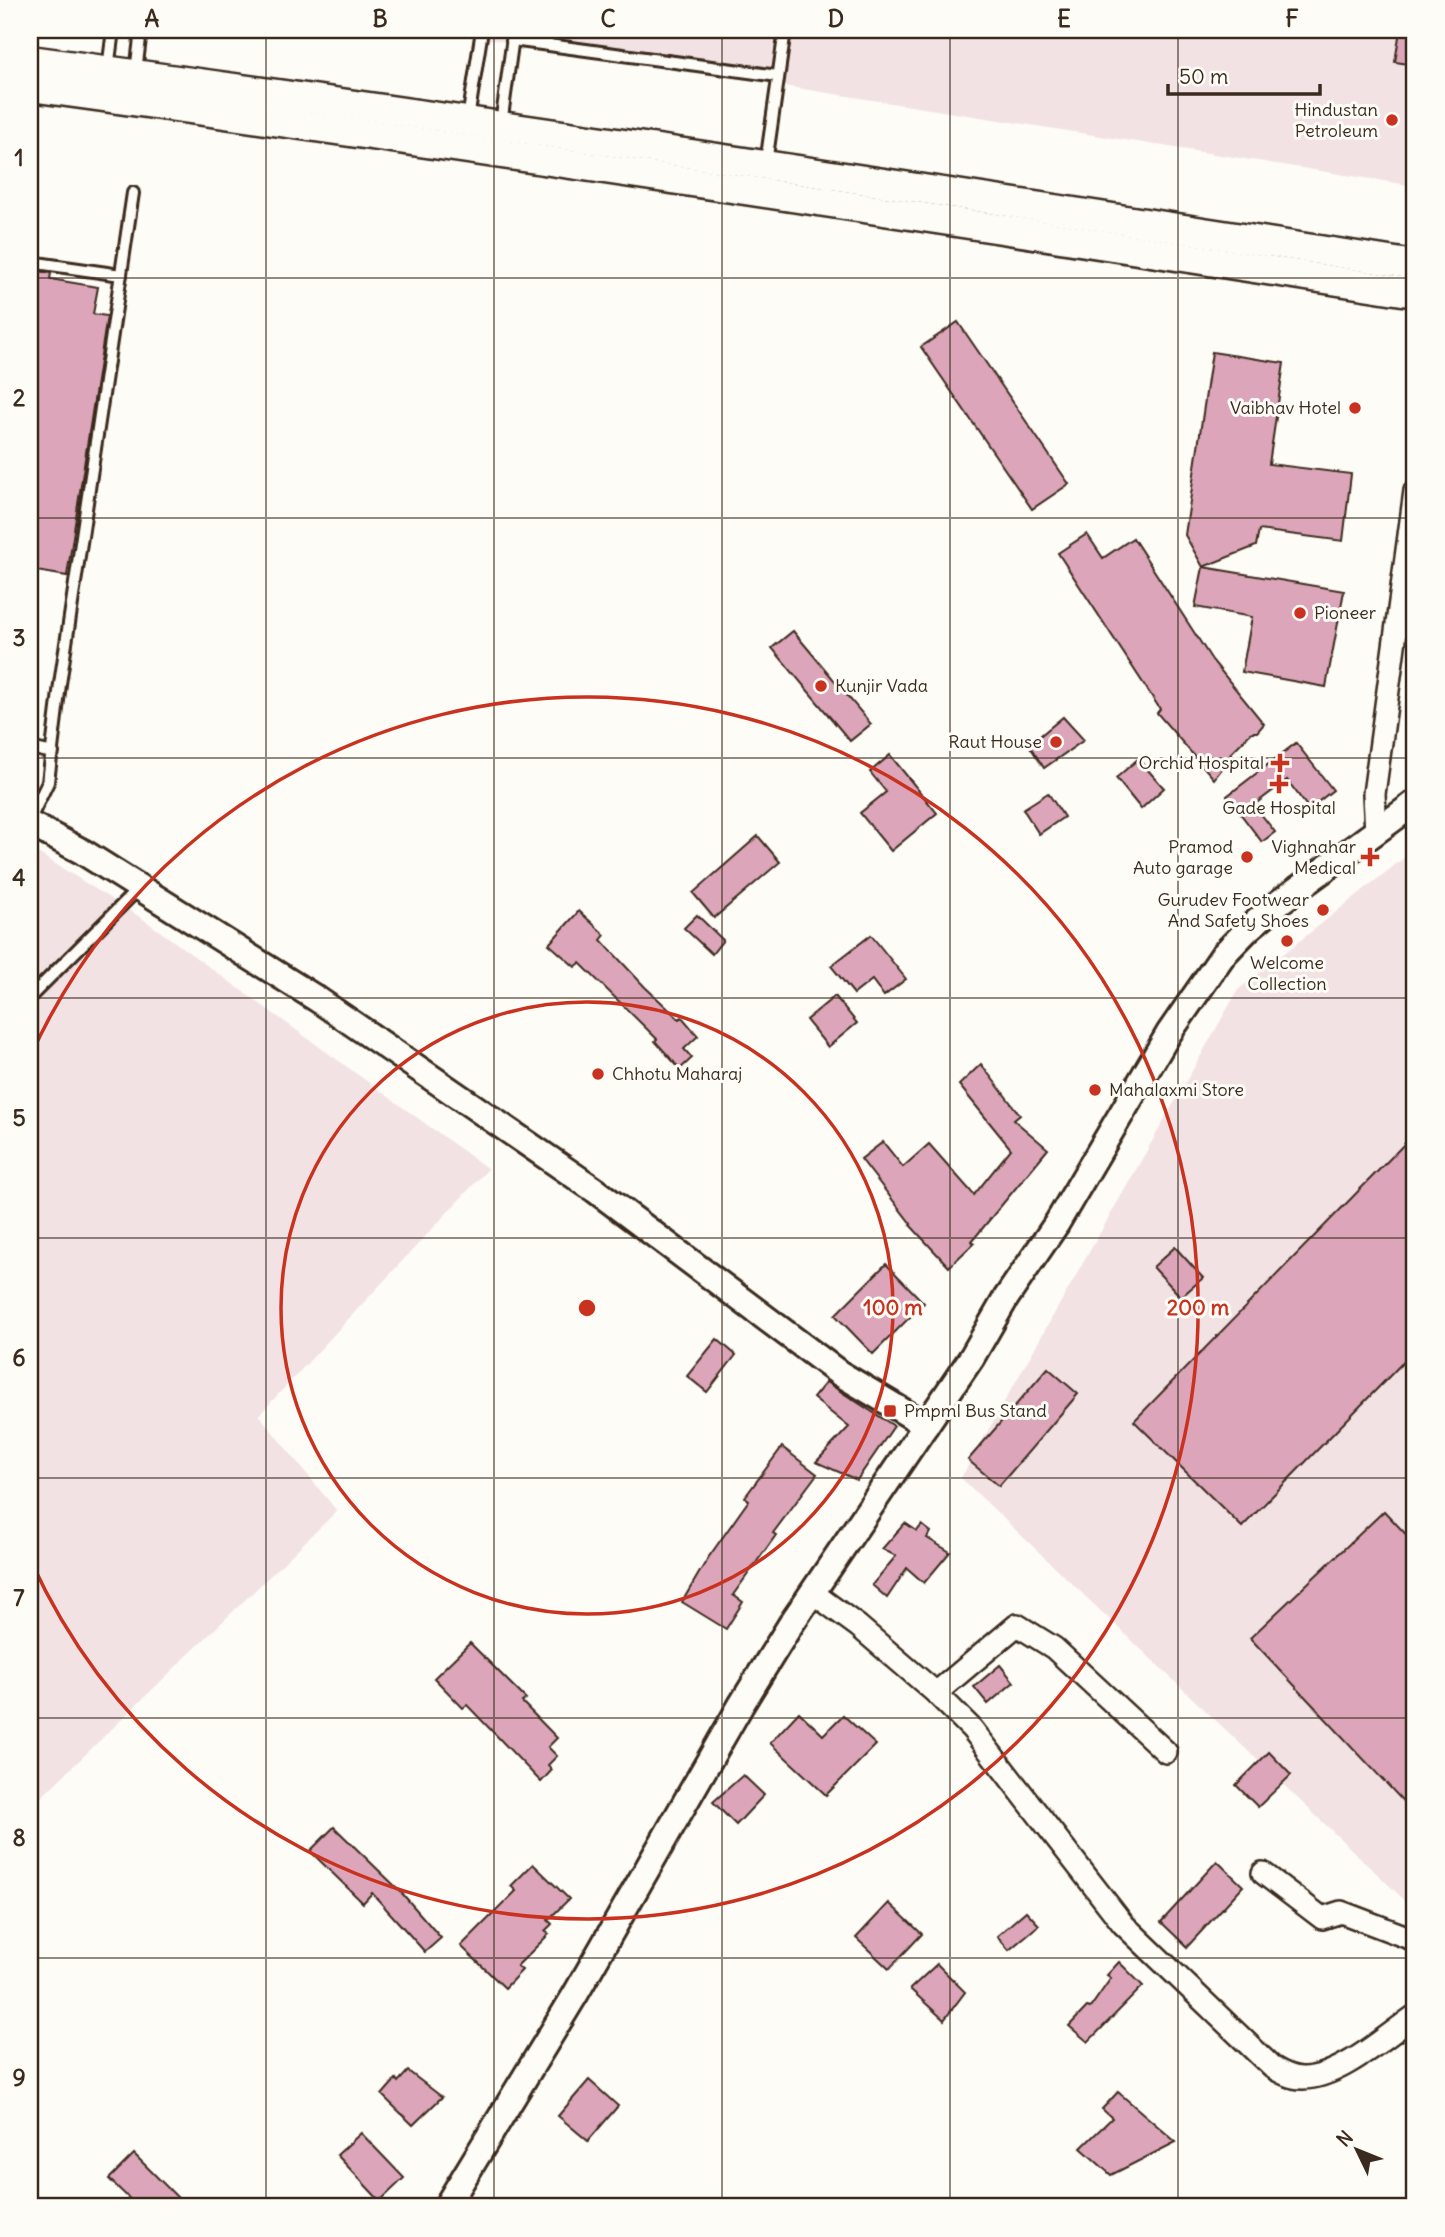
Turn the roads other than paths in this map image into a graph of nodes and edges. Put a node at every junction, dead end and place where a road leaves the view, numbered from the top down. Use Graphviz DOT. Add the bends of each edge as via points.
graph roads {
  1 [pos="113,30"];
  2 [pos="141,30"];
  3 [pos="482,30"];
  4 [pos="785,30"];
  5 [pos="513,35"];
  6 [pos="30,60"];
  7 [pos="778,76"];
  8 [pos="120,86"];
  9 [pos="30,88"];
  10 [pos="466,136"];
  11 [pos="499,141"];
  12 [pos="764,180"];
  13 [pos="133,193"];
  14 [pos="30,262"];
  15 [pos="1415,265"];
  16 [pos="121,275"];
  17 [pos="1415,293"];
  18 [pos="1415,491"];
  19 [pos="30,748"];
  20 [pos="53,753"];
  21 [pos="1415,803"];
  22 [pos="30,819"];
  23 [pos="30,824"];
  24 [pos="1376,833"];
  25 [pos="140,887"];
  26 [pos="30,997"];
  27 [pos="926,1425"];
  28 [pos="813,1592"];
  29 [pos="936,1693"];
  30 [pos="1166,1752"];
  31 [pos="1263,1873"];
  32 [pos="1415,1943"];
  33 [pos="1415,2016"];
  34 [pos="446,2207"];
  1 -- 8 [label="lane"];
  2 -- 8 [label="lane"];
  3 -- 10 [label="lane"];
  4 -- 7 [label="lane"];
  5 -- 7 [label="lane"];
  5 -- 11 [label="lane"];
  6 -- 8 [label="main road"];
  7 -- 12 [label="lane"];
  8 -- 9 [label="main road"];
  8 -- 10 [label="main road"];
  10 -- 11 [label="main road"];
  11 -- 12 [label="main road"];
  12 -- 15 [label="main road" via="1039,206"];
  12 -- 17 [label="main road" via="1035,233"];
  13 -- 16 [label="lane"];
  14 -- 16 [label="lane"];
  16 -- 20 [label="lane"];
  18 -- 24 [label="street" via="1374,794"];
  19 -- 20 [label="lane"];
  20 -- 22 [label="lane" via="48,782"];
  21 -- 24 [label="street"];
  23 -- 25 [label="street"];
  24 -- 27 [label="street" via="1281,901 1223,956 1170,1032 1057,1223"];
  25 -- 26 [label="lane"];
  25 -- 27 [label="street" via="328,1007 595,1190 839,1373"];
  27 -- 28 [label="street"];
  28 -- 29 [label="street"];
  28 -- 34 [label="street" via="741,1705 575,1996"];
  29 -- 30 [label="street" via="1017,1625 1054,1648"];
  29 -- 33 [label="street" via="972,1729 1122,1924 1272,2067 1303,2078 1324,2074 1351,2061"];
  31 -- 32 [label="street" via="1322,1918 1341,1912"];
}
